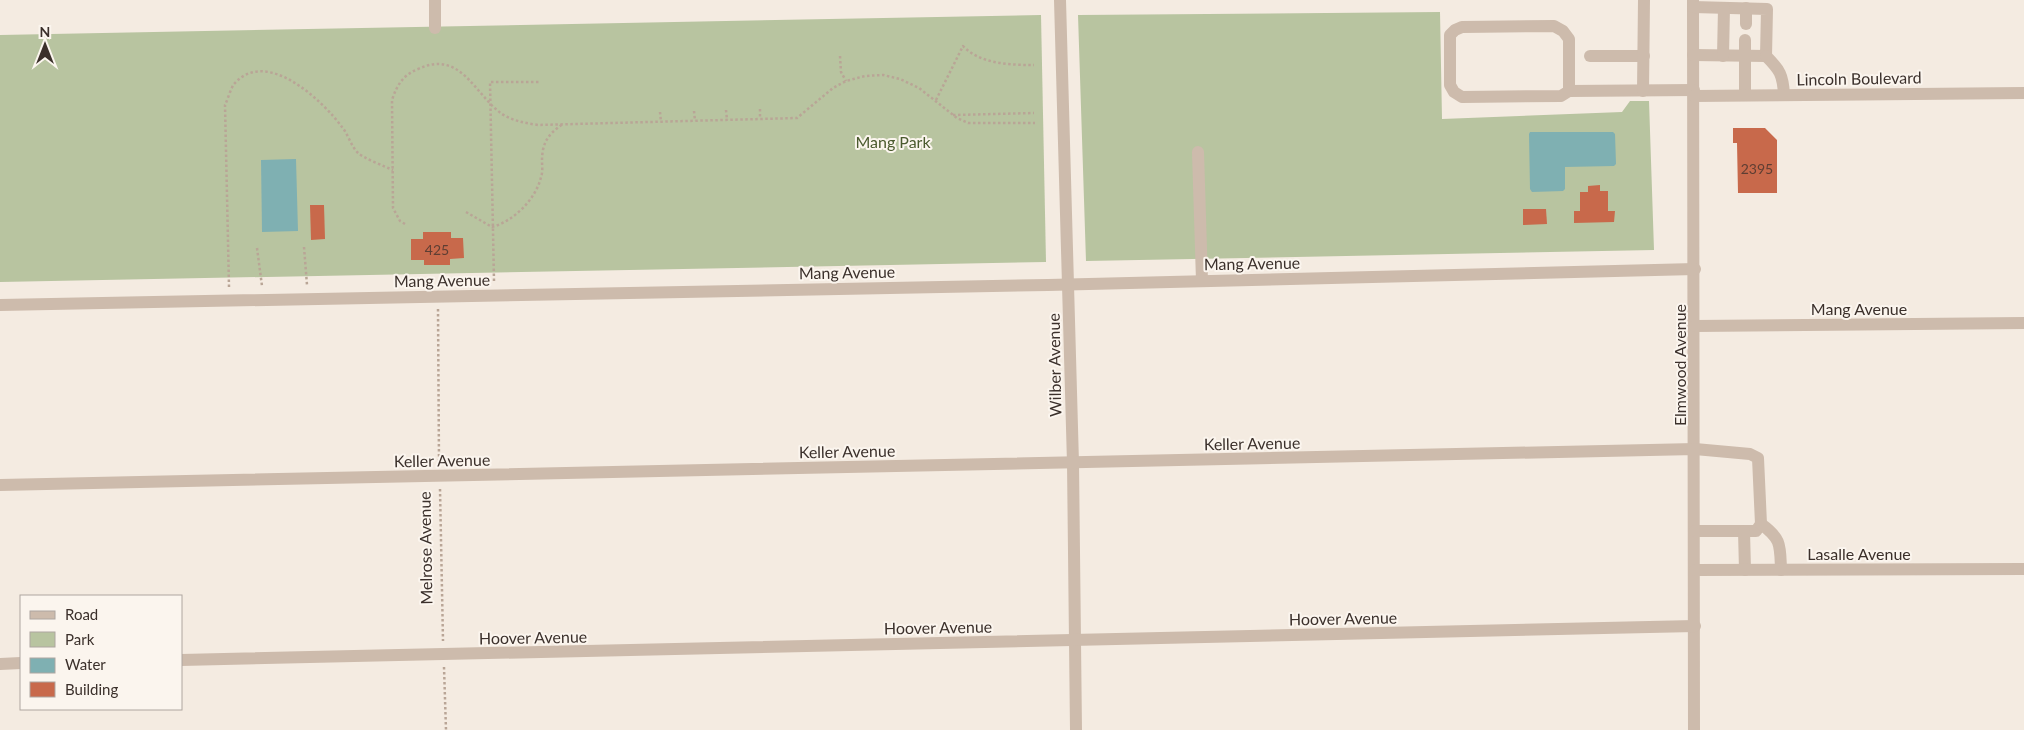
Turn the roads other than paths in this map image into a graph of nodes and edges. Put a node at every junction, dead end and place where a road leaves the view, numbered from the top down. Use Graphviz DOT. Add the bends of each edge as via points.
graph roads {
  1 [pos="435,0"];
  2 [pos="1060,0"];
  3 [pos="1644,0"];
  4 [pos="1693,4"];
  5 [pos="1724,8"];
  6 [pos="1746,8"];
  7 [pos="1746,24"];
  8 [pos="435,28"];
  9 [pos="1745,40"];
  10 [pos="1693,55"];
  11 [pos="1590,56"];
  12 [pos="1644,56"];
  13 [pos="1723,56"];
  14 [pos="1745,56"];
  15 [pos="1766,56"];
  16 [pos="1569,91"];
  17 [pos="1643,91"];
  18 [pos="1694,93"];
  19 [pos="2024,93"];
  20 [pos="1745,95"];
  21 [pos="1784,95"];
  22 [pos="1198,152"];
  23 [pos="1694,269"];
  24 [pos="1202,281"];
  25 [pos="1068,284"];
  26 [pos="0,305"];
  27 [pos="2024,323"];
  28 [pos="1695,326"];
  29 [pos="1695,449"];
  30 [pos="1073,463"];
  31 [pos="0,485"];
  32 [pos="1761,524"];
  33 [pos="1695,531"];
  34 [pos="1744,531"];
  35 [pos="2024,569"];
  36 [pos="1695,570"];
  37 [pos="1745,570"];
  38 [pos="1781,570"];
  39 [pos="1695,626"];
  40 [pos="1075,640"];
  41 [pos="182,660"];
  42 [pos="20,663"];
  43 [pos="0,664"];
  44 [pos="1076,730"];
  45 [pos="1694,730"];
  1 -- 8 [label="street"];
  2 -- 25 [label="street, Wilber Avenue"];
  3 -- 12 [label="street"];
  4 -- 5 [label="street"];
  4 -- 10 [label="street, Elmwood Avenue"];
  5 -- 6 [label="street"];
  5 -- 13 [label="street"];
  6 -- 7 [label="street"];
  6 -- 15 [label="street" via="1767,9"];
  9 -- 14 [label="street"];
  10 -- 13 [label="street"];
  10 -- 18 [label="street, Elmwood Avenue"];
  11 -- 12 [label="street"];
  12 -- 17 [label="street"];
  13 -- 14 [label="street"];
  14 -- 15 [label="street"];
  14 -- 20 [label="street"];
  15 -- 21 [label="street" via="1778,68"];
  16 -- 16 [label="street, Lincoln Boulevard" via="1569,39 1554,26 1462,28 1450,35 1450,85 1462,97 1561,96"];
  16 -- 17 [label="street, Lincoln Boulevard"];
  17 -- 18 [label="street, Lincoln Boulevard"];
  18 -- 20 [label="street, Lincoln Boulevard"];
  18 -- 23 [label="street, Elmwood Avenue"];
  19 -- 21 [label="street, Lincoln Boulevard"];
  20 -- 21 [label="street, Lincoln Boulevard"];
  22 -- 24 [label="street"];
  23 -- 24 [label="street, Mang Avenue"];
  23 -- 28 [label="street, Elmwood Avenue"];
  24 -- 25 [label="street, Mang Avenue"];
  25 -- 26 [label="street, Mang Avenue"];
  25 -- 30 [label="street, Wilber Avenue"];
  27 -- 28 [label="street, Mang Avenue"];
  28 -- 29 [label="street, Elmwood Avenue"];
  29 -- 30 [label="street, Keller Avenue"];
  29 -- 32 [label="street, Keller Avenue" via="1750,454 1758,458"];
  29 -- 33 [label="street, Elmwood Avenue"];
  30 -- 31 [label="street, Keller Avenue"];
  30 -- 40 [label="street, Wilber Avenue"];
  32 -- 34 [label="street" via="1756,531"];
  32 -- 38 [label="street" via="1778,539"];
  33 -- 34 [label="street"];
  33 -- 36 [label="street, Elmwood Avenue"];
  34 -- 37 [label="street"];
  35 -- 38 [label="street, Lasalle Avenue"];
  36 -- 37 [label="street, Lasalle Avenue"];
  36 -- 39 [label="street, Elmwood Avenue"];
  37 -- 38 [label="street, Lasalle Avenue"];
  39 -- 40 [label="street, Hoover Avenue"];
  39 -- 45 [label="street, Elmwood Avenue"];
  40 -- 41 [label="street, Hoover Avenue"];
  40 -- 44 [label="street, Wilber Avenue"];
  42 -- 43 [label="street"];
}
